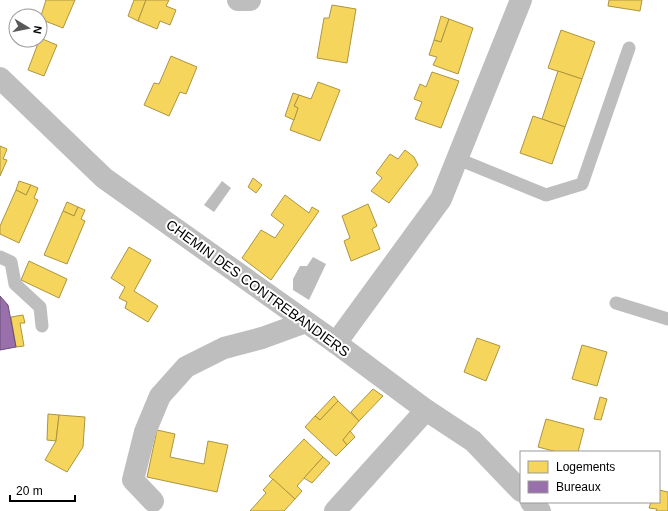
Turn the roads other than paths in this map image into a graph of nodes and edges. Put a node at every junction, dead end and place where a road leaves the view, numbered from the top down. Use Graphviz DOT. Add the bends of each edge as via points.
graph roads {
  1 [pos="238,0"];
  2 [pos="250,0"];
  3 [pos="521,0"];
  4 [pos="629,48"];
  5 [pos="0,78"];
  6 [pos="458,159"];
  7 [pos="0,257"];
  8 [pos="616,303"];
  9 [pos="668,318"];
  10 [pos="306,322"];
  11 [pos="42,326"];
  12 [pos="336,343"];
  13 [pos="426,410"];
  14 [pos="520,490"];
  15 [pos="153,501"];
  16 [pos="532,503"];
  17 [pos="335,511"];
  18 [pos="540,511"];
  1 -- 2 [label="street"];
  3 -- 6 [label="street"];
  4 -- 6 [label="lane" via="582,184 546,195"];
  5 -- 10 [label="street, CHEMIN DES CONTREBANDIERS" via="104,178"];
  6 -- 12 [label="street" via="441,200"];
  7 -- 11 [label="lane" via="11,262 15,284 40,307"];
  8 -- 9 [label="lane"];
  10 -- 12 [label="street, CHEMIN DES CONTREBANDIERS"];
  10 -- 15 [label="street" via="224,348 186,367 160,396 145,432 133,480"];
  12 -- 13 [label="street, CHEMIN DES CONTREBANDIERS"];
  13 -- 14 [label="street, CHEMIN DES CONTREBANDIERS" via="473,441"];
  13 -- 17 [label="street"];
  16 -- 18 [label="street"];
}
